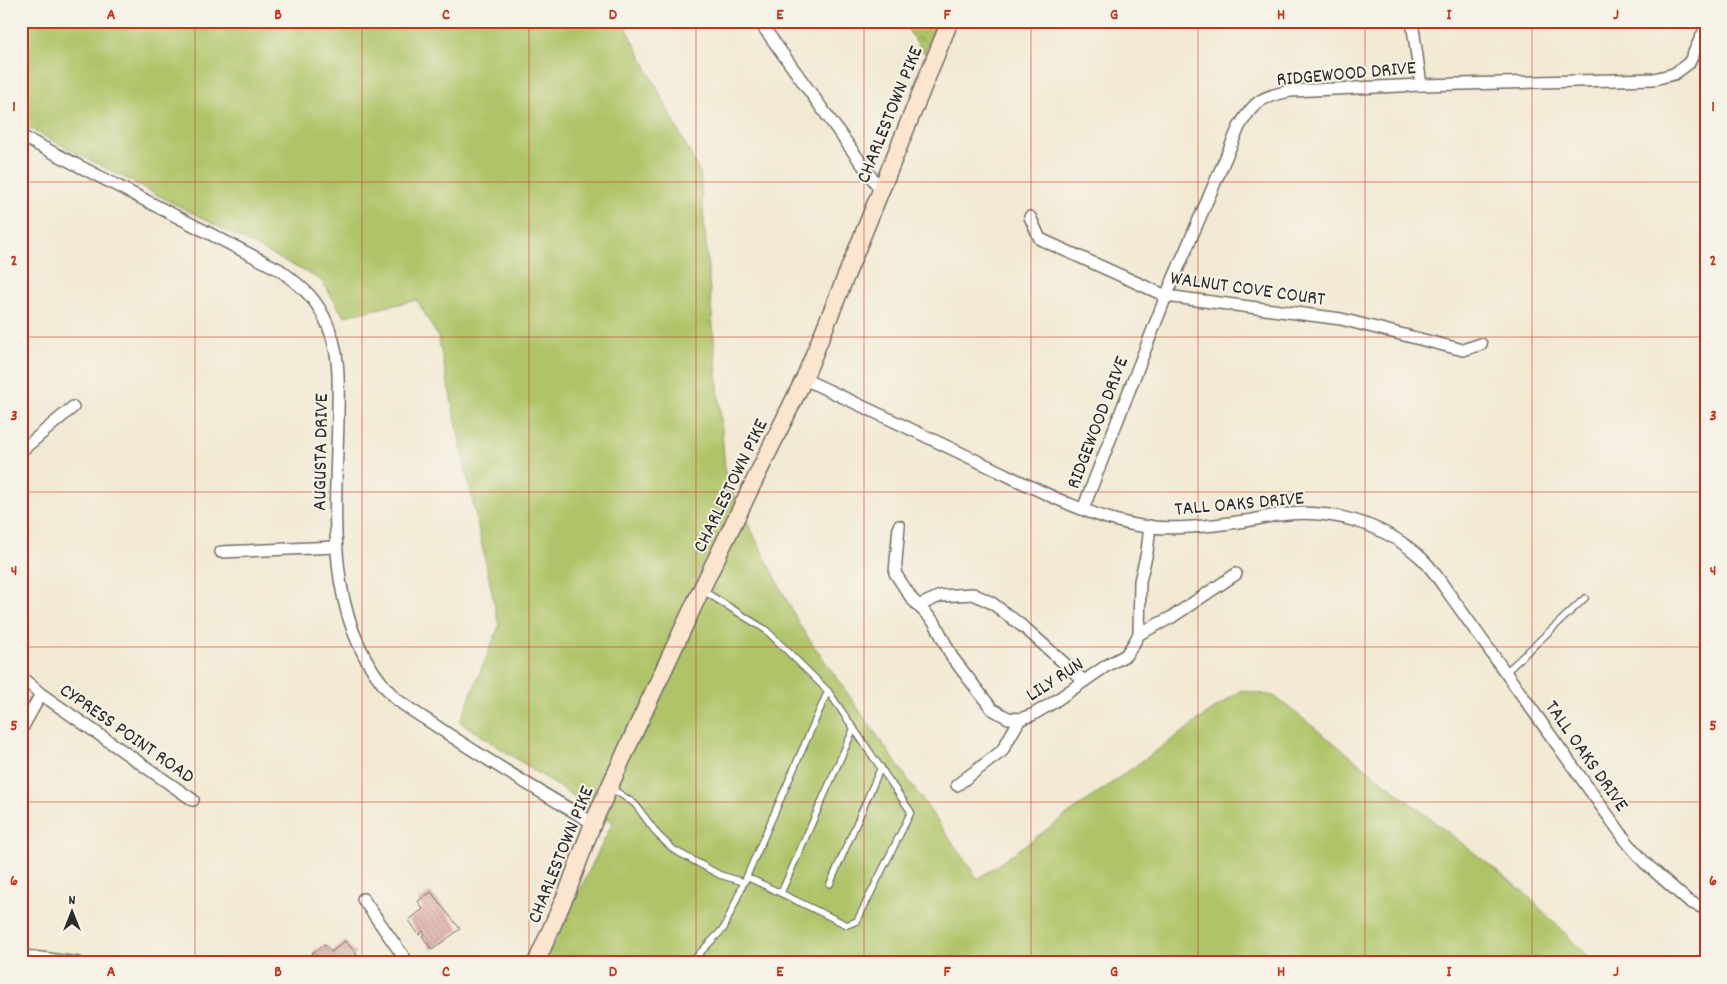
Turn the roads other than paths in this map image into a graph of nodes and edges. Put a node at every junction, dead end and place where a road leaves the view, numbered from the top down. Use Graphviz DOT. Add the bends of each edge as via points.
graph roads {
  1 [pos="759,21"];
  2 [pos="950,21"];
  3 [pos="1412,21"];
  4 [pos="1706,27"];
  5 [pos="1421,85"];
  6 [pos="21,136"];
  7 [pos="880,189"];
  8 [pos="1030,217"];
  9 [pos="1166,296"];
  10 [pos="1481,344"];
  11 [pos="804,379"];
  12 [pos="73,407"];
  13 [pos="21,451"];
  14 [pos="1083,508"];
  15 [pos="899,526"];
  16 [pos="1150,526"];
  17 [pos="336,546"];
  18 [pos="221,552"];
  19 [pos="1236,574"];
  20 [pos="701,590"];
  21 [pos="1585,598"];
  22 [pos="918,606"];
  23 [pos="1139,634"];
  24 [pos="1506,672"];
  25 [pos="21,677"];
  26 [pos="1084,681"];
  27 [pos="828,691"];
  28 [pos="41,694"];
  29 [pos="1020,719"];
  30 [pos="854,728"];
  31 [pos="21,730"];
  32 [pos="881,767"];
  33 [pos="957,785"];
  34 [pos="610,786"];
  35 [pos="194,800"];
  36 [pos="593,823"];
  37 [pos="746,880"];
  38 [pos="830,884"];
  39 [pos="781,893"];
  40 [pos="363,899"];
  41 [pos="1706,910"];
  42 [pos="24,958"];
  43 [pos="78,963"];
  44 [pos="408,963"];
  45 [pos="536,963"];
  46 [pos="685,963"];
  1 -- 7 [label="street"];
  2 -- 7 [label="street, CHARLESTOWN PIKE"];
  3 -- 5 [label="street"];
  4 -- 5 [label="street, RIDGEWOOD DRIVE" via="1689,62 1674,74 1654,79"];
  5 -- 9 [label="street, RIDGEWOOD DRIVE" via="1290,91 1274,94 1254,105 1239,127"];
  6 -- 17 [label="street, AUGUSTA DRIVE" via="280,270 308,292 328,326 336,351"];
  7 -- 11 [label="street, CHARLESTOWN PIKE"];
  8 -- 9 [label="street, WALNUT COVE COURT" via="1040,239"];
  9 -- 10 [label="street, WALNUT COVE COURT" via="1341,319 1462,350"];
  9 -- 14 [label="street, RIDGEWOOD DRIVE"];
  11 -- 14 [label="street, TALL OAKS DRIVE" via="1031,487"];
  11 -- 20 [label="street, CHARLESTOWN PIKE"];
  12 -- 13 [label="street"];
  14 -- 16 [label="street, TALL OAKS DRIVE" via="1098,515"];
  15 -- 22 [label="street, LILY RUN" via="895,573"];
  16 -- 23 [label="street" via="1148,552 1140,581"];
  16 -- 24 [label="street, TALL OAKS DRIVE" via="1178,528 1307,513 1367,524 1399,540 1420,557"];
  17 -- 18 [label="street"];
  17 -- 36 [label="street, AUGUSTA DRIVE" via="342,598 352,627 366,657 394,697 497,767"];
  19 -- 23 [label="street" via="1172,617"];
  20 -- 27 [label="lane" via="766,630"];
  20 -- 34 [label="street, CHARLESTOWN PIKE"];
  21 -- 24 [label="lane"];
  22 -- 26 [label="street" via="940,596 972,594 992,603"];
  22 -- 29 [label="street, LILY RUN" via="935,624 952,657 992,709 1008,718"];
  23 -- 26 [label="street, LILY RUN" via="1126,655"];
  24 -- 41 [label="street, TALL OAKS DRIVE" via="1627,842 1688,902"];
  25 -- 28 [label="street, CYPRESS POINT ROAD"];
  26 -- 29 [label="street, LILY RUN" via="1032,715"];
  27 -- 30 [label="lane"];
  27 -- 37 [label="lane"];
  28 -- 31 [label="street"];
  28 -- 35 [label="street, CYPRESS POINT ROAD"];
  29 -- 33 [label="street" via="1002,751"];
  30 -- 32 [label="lane"];
  30 -- 39 [label="lane"];
  32 -- 38 [label="lane"];
  32 -- 39 [label="lane" via="911,812 857,921 847,925"];
  34 -- 36 [label="street, CHARLESTOWN PIKE"];
  34 -- 37 [label="lane" via="634,804 674,850 720,875"];
  36 -- 45 [label="street, CHARLESTOWN PIKE"];
  37 -- 39 [label="lane"];
  37 -- 46 [label="lane" via="724,928 695,958"];
  40 -- 44 [label="street"];
  42 -- 43 [label="street"];
}
